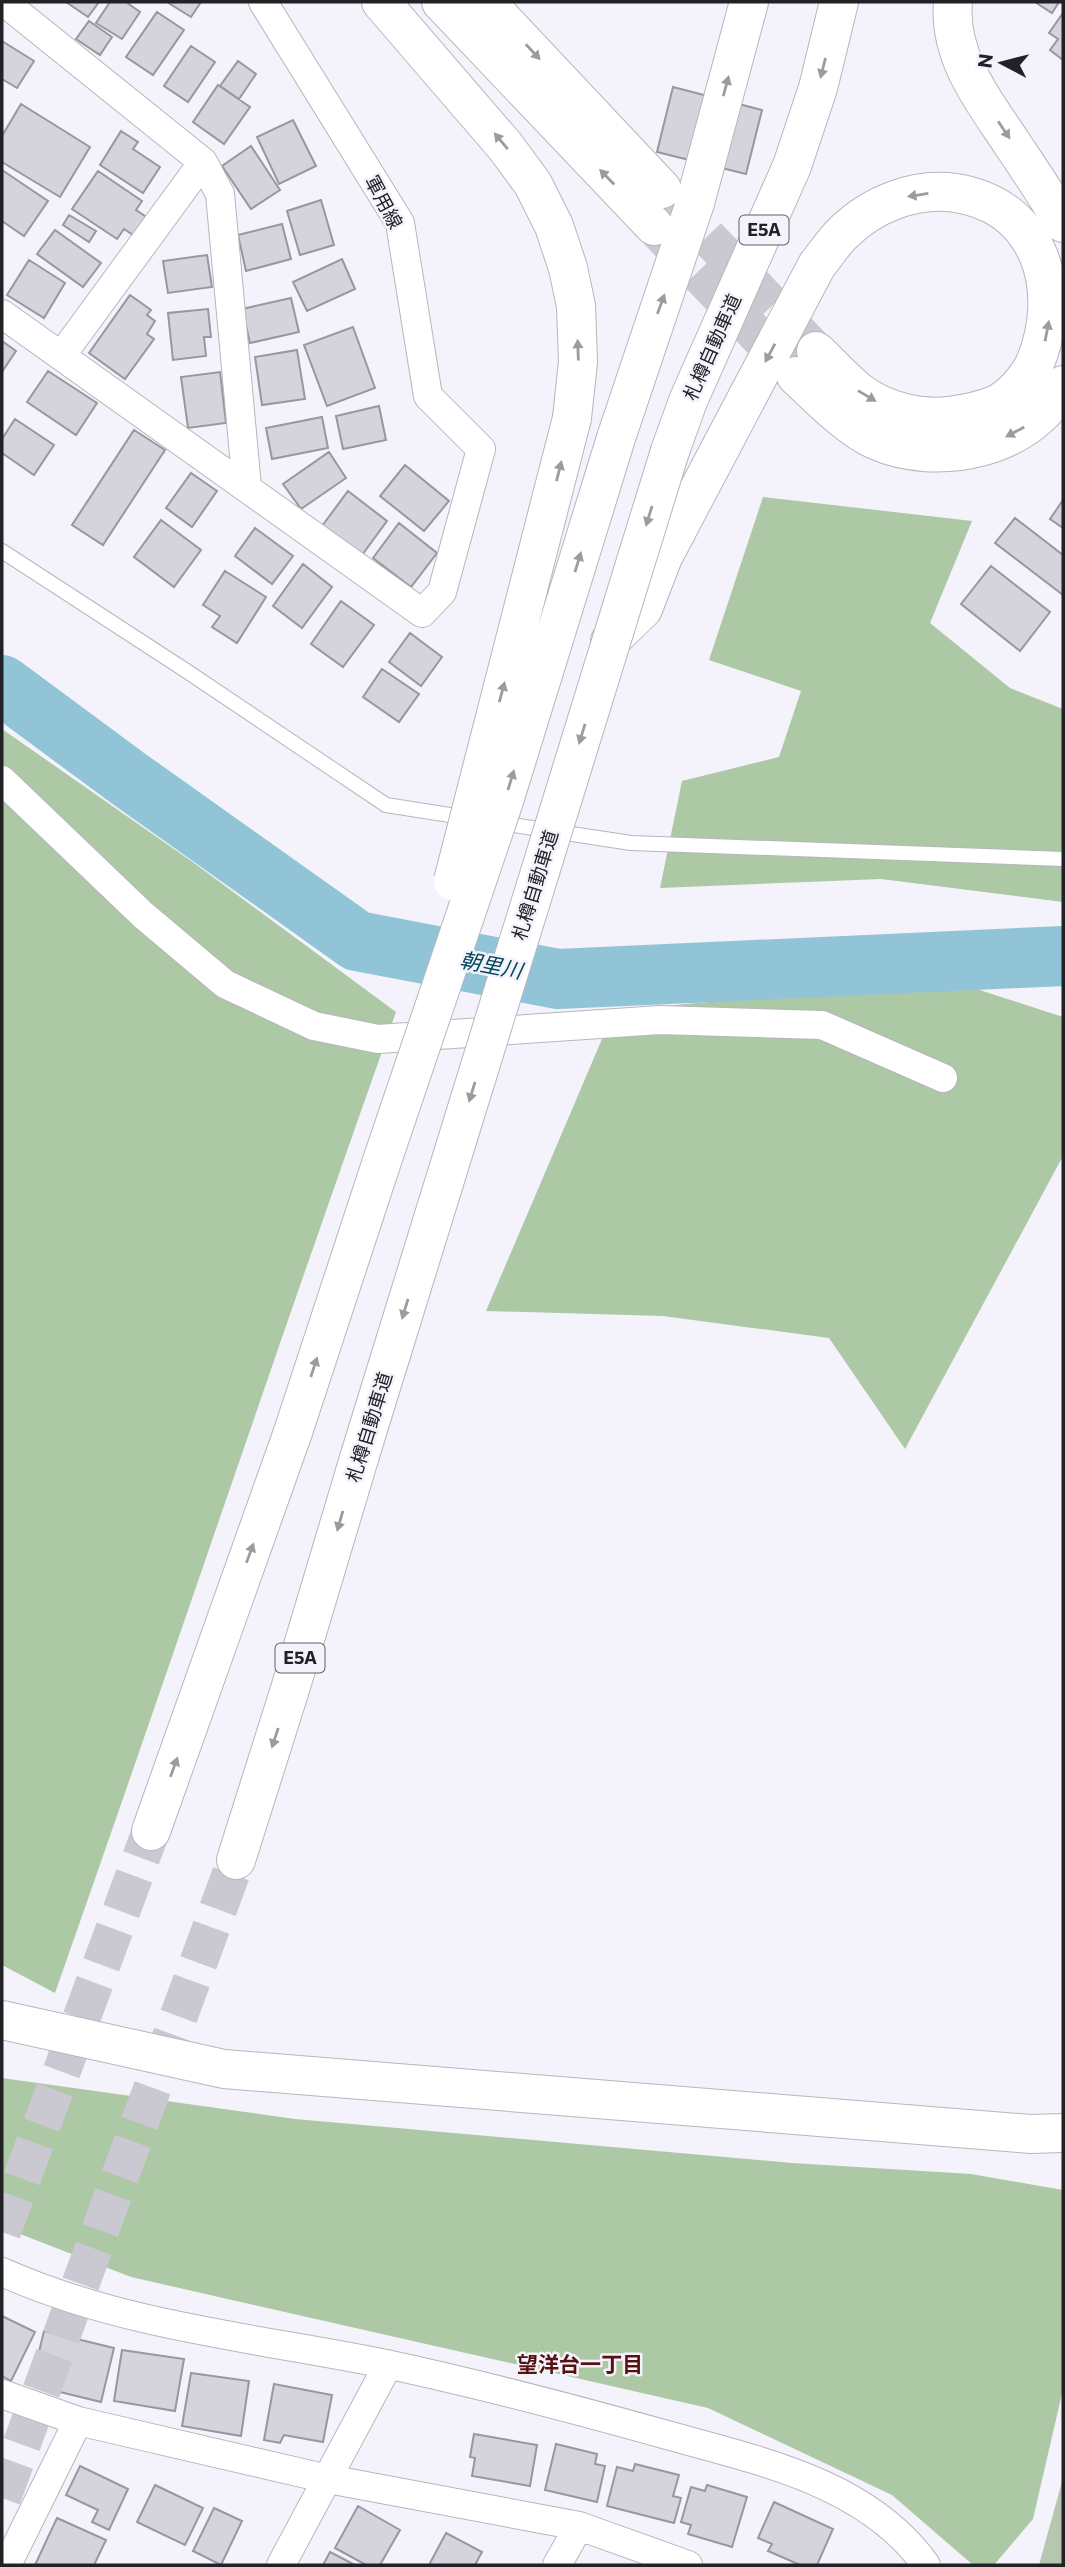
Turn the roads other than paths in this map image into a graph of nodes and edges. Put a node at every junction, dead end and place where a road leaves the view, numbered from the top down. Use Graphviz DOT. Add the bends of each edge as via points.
graph roads {
  1 [pos="5,2"];
  2 [pos="263,2"];
  3 [pos="382,2"];
  4 [pos="441,2"];
  5 [pos="486,2"];
  6 [pos="749,2"];
  7 [pos="839,2"];
  8 [pos="953,2"];
  9 [pos="203,162"];
  10 [pos="662,188"];
  11 [pos="1063,223"];
  12 [pos="654,226"];
  13 [pos="2,314"];
  14 [pos="61,356"];
  15 [pos="1063,386"];
  16 [pos="247,487"];
  17 [pos="2,551"];
  18 [pos="610,641"];
  19 [pos="2,780"];
  20 [pos="1063,859"];
  21 [pos="943,1078"];
  22 [pos="382,1161"];
  23 [pos="150,1831"];
  24 [pos="236,1860"];
  25 [pos="2,2020"];
  26 [pos="1063,2133"];
  27 [pos="2,2272"];
  28 [pos="388,2365"];
  29 [pos="2,2394"];
  30 [pos="78,2421"];
  31 [pos="328,2479"];
  32 [pos="579,2526"];
  33 [pos="6,2565"];
  34 [pos="281,2565"];
  35 [pos="557,2565"];
  36 [pos="688,2565"];
  37 [pos="926,2565"];
  1 -- 9 [label="street"];
  2 -- 16 [label="street, 軍用線" via="400,223 428,396 481,449 442,592 422,613"];
  22 -- 3 [label="main road, one-way, bridge" via="572,418 578,362 576,306 568,268 533,184"];
  12 -- 4 [label="main road, one-way"];
  5 -- 10 [label="main road, one-way"];
  22 -- 6 [label="main road, one-way, bridge" via="504,801 616,438 695,203"];
  7 -- 18 [label="main road, 札樽自動車道 / E5A, one-way, bridge" via="818,88 792,166 698,378"];
  8 -- 11 [label="main road, one-way" via="957,49 973,85"];
  9 -- 14 [label="street"];
  9 -- 16 [label="street" via="220,194"];
  13 -- 14 [label="street"];
  14 -- 16 [label="street"];
  15 -- 18 [label="main road, one-way" via="1028,426 992,445 953,452 913,451 874,439 840,415 806,364 894,410 930,418 998,404 1026,380 1045,345 1052,308 1048,272 1032,236 1009,212 978,197 940,191 904,197 870,210 843,232 817,265 663,558 643,609"];
  17 -- 20 [label="lane" via="386,805 631,843"];
  18 -- 24 [label="main road, 札樽自動車道 / E5A, one-way, bridge"];
  19 -- 21 [label="street" via="143,915 225,984 314,1026 378,1039 660,1020 822,1025"];
  23 -- 22 [label="main road, one-way, bridge" via="293,1432"];
  25 -- 26 [label="main road" via="224,2069"];
  27 -- 28 [label="street" via="123,2315"];
  28 -- 31 [label="street"];
  28 -- 37 [label="street" via="582,2412 773,2466 834,2489 884,2519"];
  29 -- 30 [label="street"];
  30 -- 31 [label="street"];
  30 -- 33 [label="street"];
  31 -- 32 [label="street"];
  31 -- 34 [label="street"];
  32 -- 35 [label="street"];
  32 -- 36 [label="street"];
}
